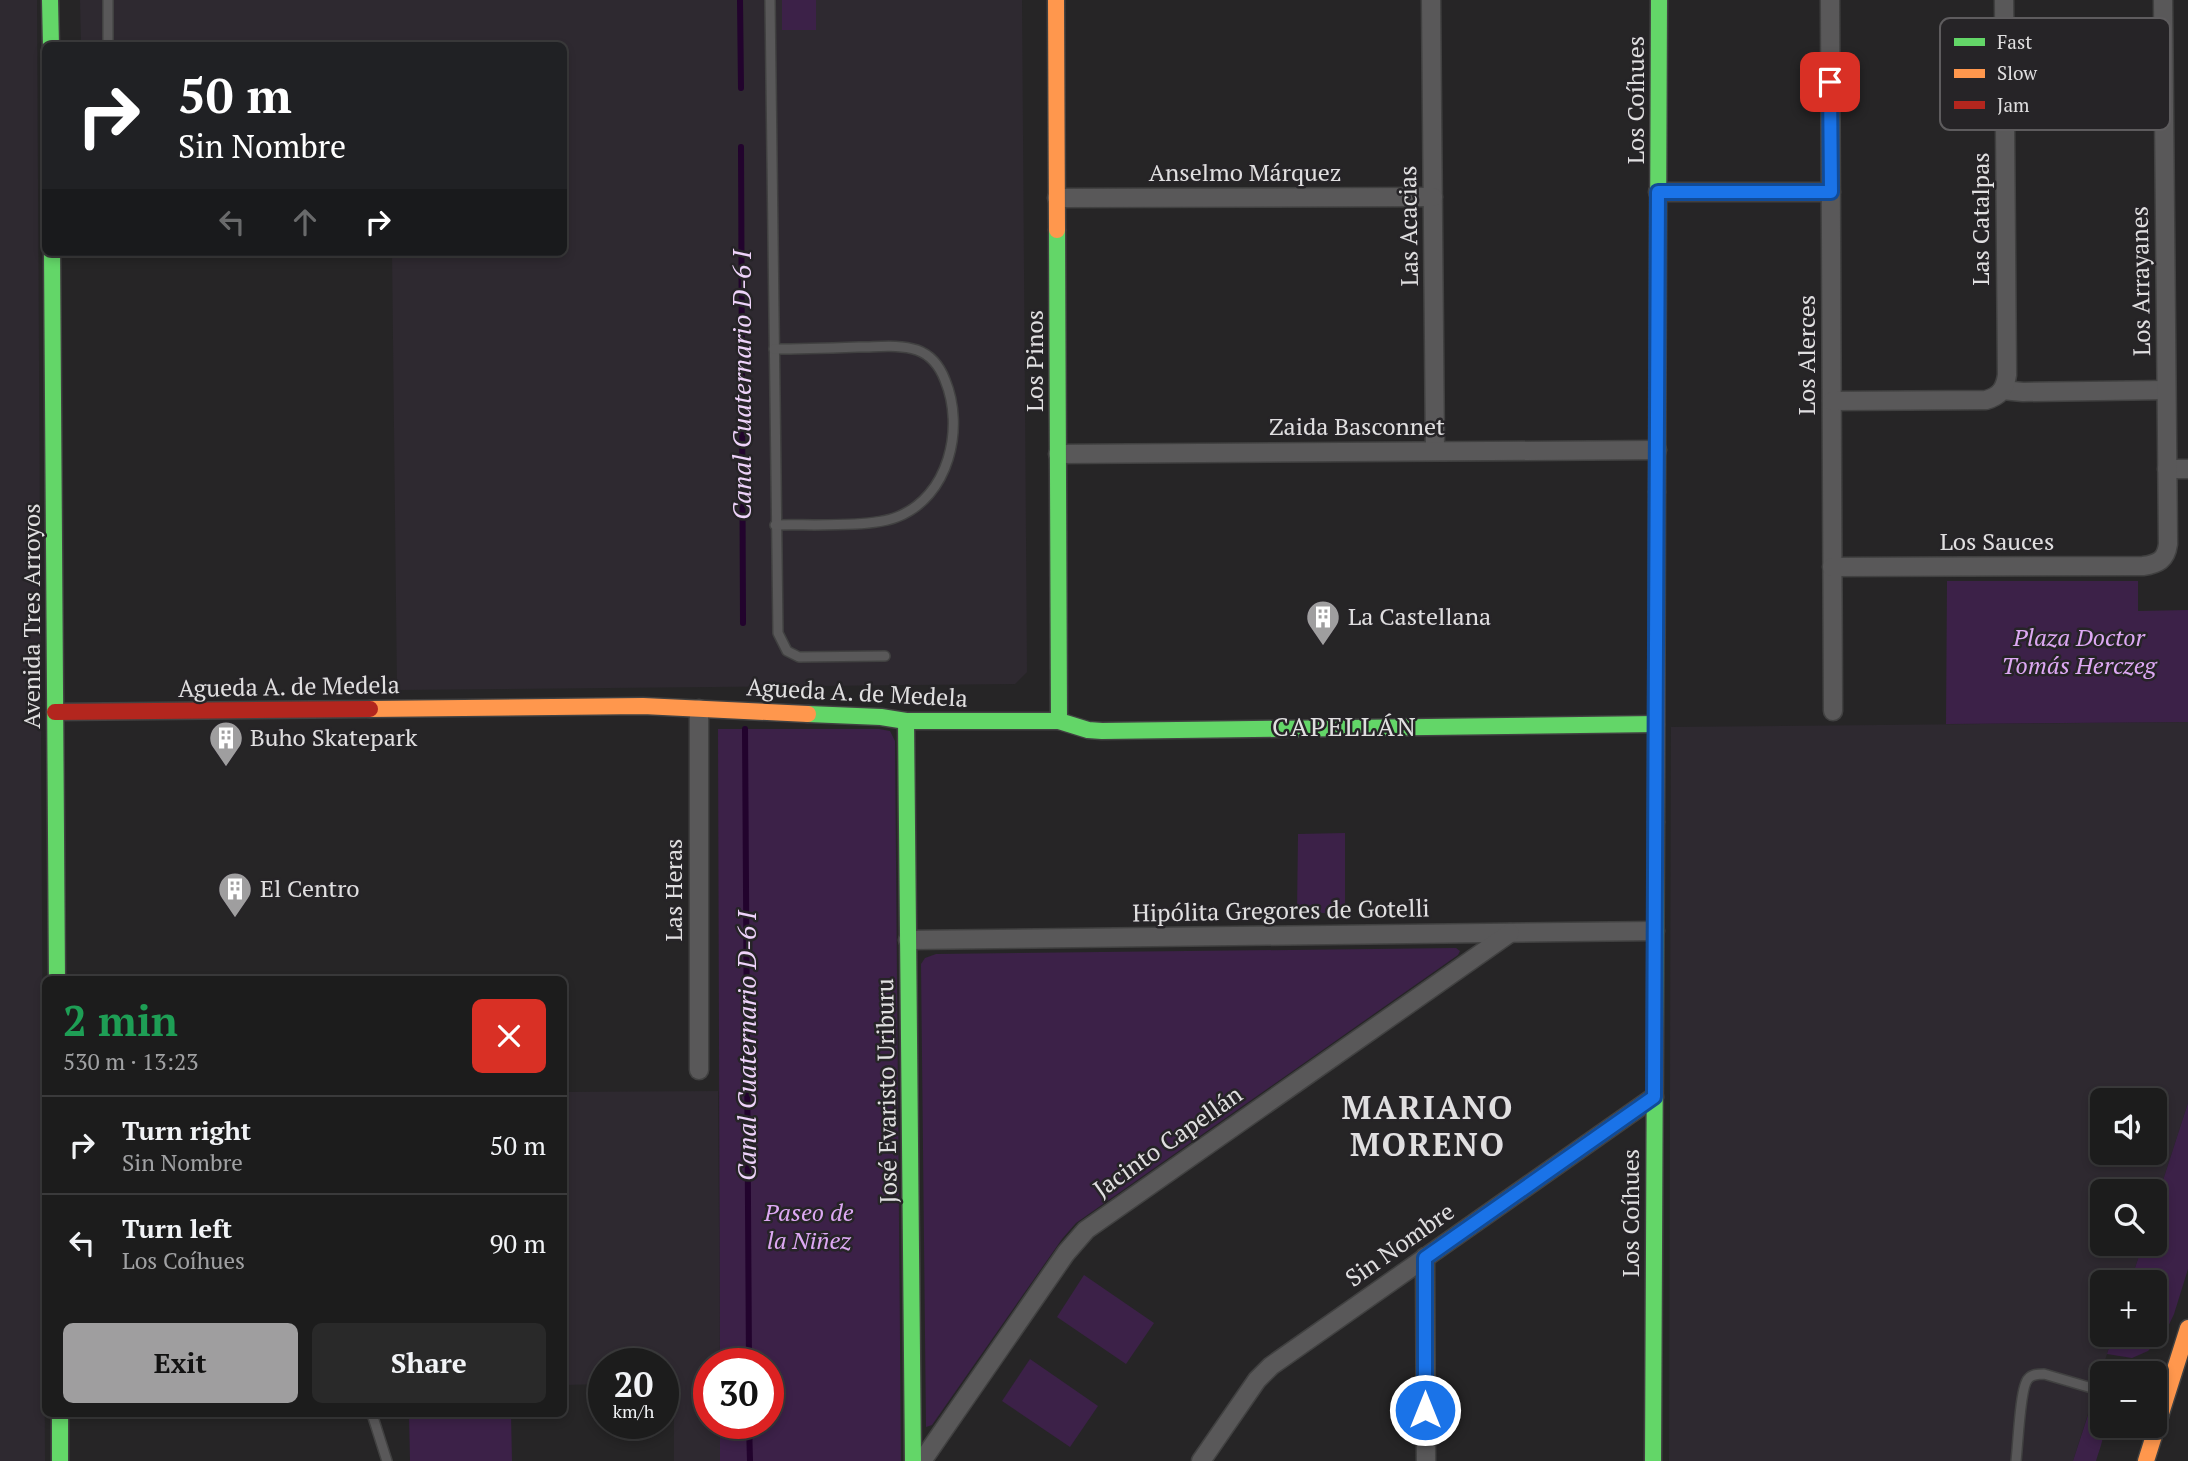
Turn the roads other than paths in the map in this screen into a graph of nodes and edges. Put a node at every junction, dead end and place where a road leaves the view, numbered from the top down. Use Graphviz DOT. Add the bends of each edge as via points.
graph roads {
  1 [pos="50,0"];
  2 [pos="108,0"];
  3 [pos="770,0"];
  4 [pos="1056,0"];
  5 [pos="1431,0"];
  6 [pos="1659,0"];
  7 [pos="1830,0"];
  8 [pos="2004,0"];
  9 [pos="2163,0"];
  10 [pos="2004,18"];
  11 [pos="2163,18"];
  12 [pos="51,42"];
  13 [pos="108,42"];
  14 [pos="2005,130"];
  15 [pos="2164,130"];
  16 [pos="1658,192"];
  17 [pos="1831,192"];
  18 [pos="1433,197"];
  19 [pos="1056,198"];
  20 [pos="52,256"];
  21 [pos="774,349"];
  22 [pos="2166,386"];
  23 [pos="2002,390"];
  24 [pos="1832,401"];
  25 [pos="1657,450"];
  26 [pos="1435,451"];
  27 [pos="1058,454"];
  28 [pos="2167,469"];
  29 [pos="2188,469"];
  30 [pos="775,525"];
  31 [pos="2161,561"];
  32 [pos="1832,567"];
  33 [pos="885,656"];
  34 [pos="699,709"];
  35 [pos="1833,710"];
  36 [pos="55,712"];
  37 [pos="906,721"];
  38 [pos="1059,721"];
  39 [pos="1656,724"];
  40 [pos="1655,931"];
  41 [pos="1510,933"];
  42 [pos="908,940"];
  43 [pos="57,976"];
  44 [pos="699,1070"];
  45 [pos="1654,1097"];
  46 [pos="1425,1258"];
  47 [pos="2188,1328"];
  48 [pos="2167,1383"];
  49 [pos="2090,1387"];
  50 [pos="60,1417"];
  51 [pos="373,1417"];
  52 [pos="2151,1438"];
  53 [pos="60,1461"];
  54 [pos="387,1461"];
  55 [pos="913,1461"];
  56 [pos="922,1461"];
  57 [pos="1201,1461"];
  58 [pos="1426,1461"];
  59 [pos="1653,1461"];
  60 [pos="2017,1461"];
  61 [pos="2146,1461"];
  1 -- 12 [label="main road"];
  2 -- 13 [label="lane"];
  3 -- 21 [label="lane"];
  4 -- 19 [label="main road, Los Pinos"];
  5 -- 18 [label="street, Las Acacias"];
  6 -- 16 [label="main road, Los Coíhues"];
  7 -- 17 [label="street, Los Alerces"];
  8 -- 10 [label="street, Las Catalpas"];
  9 -- 11 [label="street, Los Arrayanes"];
  14 -- 23 [label="street, Las Catalpas" via="2007,361"];
  15 -- 22 [label="street, Los Arrayanes"];
  16 -- 17 [label="street"];
  16 -- 25 [label="main road, Los Coíhues"];
  17 -- 24 [label="street, Los Alerces"];
  18 -- 19 [label="street, Anselmo Márquez"];
  18 -- 26 [label="street, Las Acacias"];
  19 -- 27 [label="main road, Los Pinos"];
  20 -- 36 [label="main road, Avenida Tres Arroyos"];
  21 -- 30 [label="lane"];
  21 -- 30 [label="lane" via="894,346 920,351 940,369 954,413 947,462 932,491 908,512 872,523"];
  22 -- 23 [label="street"];
  22 -- 28 [label="street, Los Arrayanes"];
  23 -- 24 [label="street" via="1986,400"];
  24 -- 32 [label="street, Los Alerces"];
  25 -- 26 [label="street, Zaida Basconnet"];
  25 -- 39 [label="main road, Los Coíhues"];
  26 -- 27 [label="street, Zaida Basconnet"];
  27 -- 38 [label="main road, Los Pinos"];
  28 -- 29 [label="street"];
  28 -- 31 [label="street, Los Arrayanes" via="2168,544"];
  30 -- 33 [label="lane" via="777,625 782,645 793,655 806,658"];
  31 -- 32 [label="street, Los Sauces" via="2143,566"];
  32 -- 35 [label="street, Los Alerces"];
  34 -- 36 [label="main road, Agueda A. de Medela"];
  34 -- 37 [label="main road, Agueda A. de Medela"];
  34 -- 44 [label="street, Las Heras"];
  36 -- 43 [label="main road, Avenida Tres Arroyos"];
  37 -- 38 [label="main road, Agueda A. de Medela"];
  37 -- 42 [label="main road, José Evaristo Uriburu"];
  38 -- 39 [label="main road, Agueda A. de Medela" via="1102,731"];
  39 -- 40 [label="main road, Los Coíhues"];
  40 -- 41 [label="street, Hipólita Gregores de Gotelli"];
  40 -- 45 [label="main road, Los Coíhues"];
  41 -- 42 [label="street, Hipólita Gregores de Gotelli"];
  41 -- 56 [label="street, Jacinto Capellán" via="1086,1230"];
  42 -- 55 [label="main road, José Evaristo Uriburu"];
  45 -- 46 [label="street, Sin Nombre"];
  45 -- 59 [label="main road, Los Coíhues"];
  46 -- 57 [label="street, Sin Nombre" via="1271,1366"];
  46 -- 58 [label="street"];
  47 -- 48 [label="main road"];
  49 -- 60 [label="lane" via="2044,1374 2028,1379"];
  50 -- 53 [label="main road"];
  51 -- 54 [label="lane"];
  52 -- 61 [label="main road"];
}
